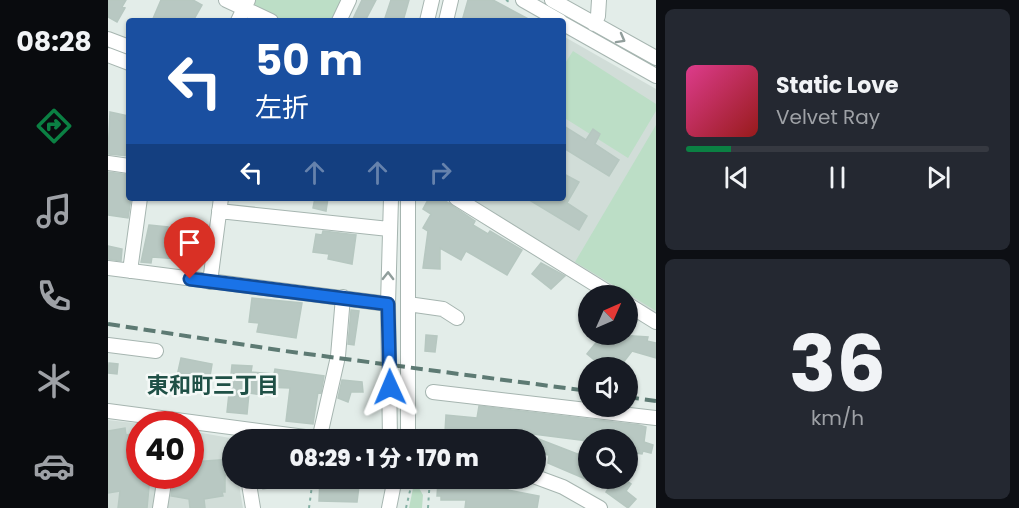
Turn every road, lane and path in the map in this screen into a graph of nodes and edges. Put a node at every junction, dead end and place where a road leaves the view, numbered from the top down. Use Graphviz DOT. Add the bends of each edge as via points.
graph roads {
  1 [pos="226,0"];
  2 [pos="349,0"];
  3 [pos="432,0"];
  4 [pos="452,0"];
  5 [pos="523,0"];
  6 [pos="599,0"];
  7 [pos="557,1"];
  8 [pos="244,10"];
  9 [pos="264,18"];
  10 [pos="340,18"];
  11 [pos="427,18"];
  12 [pos="447,18"];
  13 [pos="554,18"];
  14 [pos="594,24"];
  15 [pos="566,25"];
  16 [pos="108,39"];
  17 [pos="126,46"];
  18 [pos="108,55"];
  19 [pos="656,58"];
  20 [pos="126,62"];
  21 [pos="656,76"];
  22 [pos="108,163"];
  23 [pos="126,166"];
  24 [pos="140,201"];
  25 [pos="391,201"];
  26 [pos="408,201"];
  27 [pos="461,201"];
  28 [pos="220,204"];
  29 [pos="389,229"];
  30 [pos="108,268"];
  31 [pos="130,271"];
  32 [pos="210,282"];
  33 [pos="596,285"];
  34 [pos="343,297"];
  35 [pos="388,304"];
  36 [pos="408,304"];
  37 [pos="638,311"];
  38 [pos="458,318"];
  39 [pos="656,322"];
  40 [pos="108,345"];
  41 [pos="156,351"];
  42 [pos="433,392"];
  43 [pos="108,411"];
  44 [pos="126,414"];
  45 [pos="656,418"];
  46 [pos="204,427"];
  47 [pos="326,429"];
  48 [pos="390,429"];
  49 [pos="408,429"];
  50 [pos="222,431"];
  51 [pos="546,481"];
  52 [pos="163,489"];
  53 [pos="250,489"];
  54 [pos="312,489"];
  55 [pos="393,489"];
  56 [pos="410,489"];
  57 [pos="429,489"];
  58 [pos="160,508"];
  59 [pos="253,508"];
  60 [pos="309,508"];
  61 [pos="389,508"];
  62 [pos="406,508"];
  63 [pos="428,508"];
  64 [pos="600,508"];
  1 -- 8 [label="street"];
  2 -- 10 [label="street"];
  3 -- 11 [label="street"];
  4 -- 12 [label="street"];
  5 -- 13 [label="street"];
  6 -- 14 [label="street"];
  7 -- 14 [label="street"];
  8 -- 9 [label="street"];
  14 -- 19 [label="street, one-way"];
  15 -- 21 [label="street"];
  16 -- 17 [label="street"];
  18 -- 20 [label="street"];
  22 -- 23 [label="street"];
  24 -- 31 [label="street"];
  25 -- 29 [label="street"];
  26 -- 36 [label="street"];
  27 -- 33 [label="street"];
  28 -- 29 [label="street"];
  28 -- 32 [label="street"];
  35 -- 29 [label="street, one-way"];
  30 -- 31 [label="street"];
  31 -- 32 [label="street"];
  32 -- 34 [label="street"];
  34 -- 35 [label="street"];
  34 -- 47 [label="street"];
  35 -- 48 [label="street"];
  36 -- 38 [label="street" via="443,309"];
  36 -- 49 [label="street"];
  37 -- 39 [label="street"];
  40 -- 41 [label="street"];
  42 -- 45 [label="street"];
  43 -- 44 [label="street"];
  46 -- 50 [label="street"];
  51 -- 64 [label="street"];
  52 -- 58 [label="street"];
  53 -- 59 [label="street"];
  54 -- 60 [label="path"];
  55 -- 61 [label="street"];
  56 -- 62 [label="path"];
  57 -- 63 [label="path"];
}
